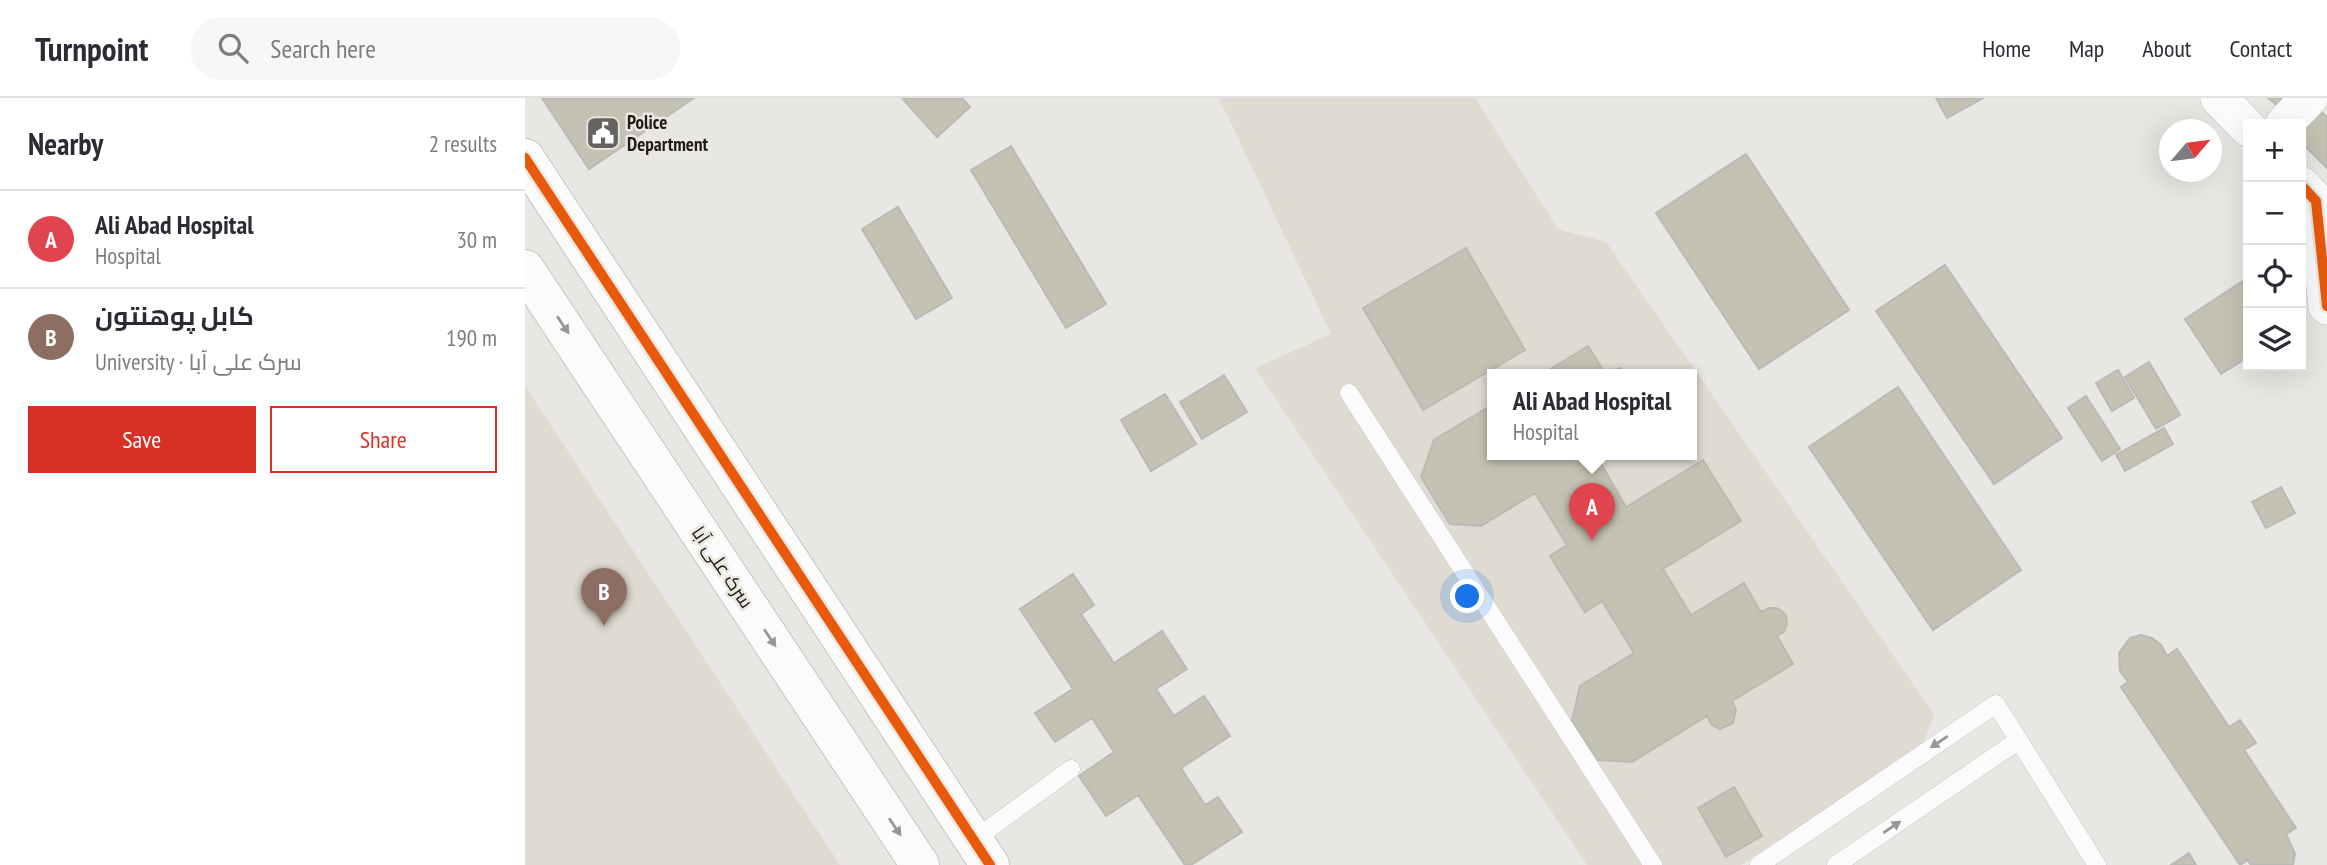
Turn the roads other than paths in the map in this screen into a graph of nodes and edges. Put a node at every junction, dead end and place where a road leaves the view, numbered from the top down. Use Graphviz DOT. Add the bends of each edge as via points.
graph roads {
  1 [pos="2219,98"];
  2 [pos="2309,98"];
  3 [pos="2289,119"];
  4 [pos="2243,123"];
  5 [pos="525,158"];
  6 [pos="2314,191"];
  7 [pos="525,269"];
  8 [pos="2327,303"];
  9 [pos="1349,393"];
  10 [pos="2019,740"];
  11 [pos="1071,769"];
  12 [pos="981,851"];
  13 [pos="920,865"];
  14 [pos="1653,865"];
  15 [pos="1759,865"];
  16 [pos="1836,865"];
  17 [pos="2097,865"];
  1 -- 4 [label="street"];
  2 -- 3 [label="street"];
  5 -- 12 [label="street"];
  6 -- 8 [label="street"];
  7 -- 13 [label="street, سرک علی آبا, one-way"];
  9 -- 14 [label="lane"];
  10 -- 15 [label="lane, one-way" via="1996,704"];
  16 -- 10 [label="lane, one-way"];
  10 -- 17 [label="lane"];
  11 -- 12 [label="lane" via="990,828"];
}
